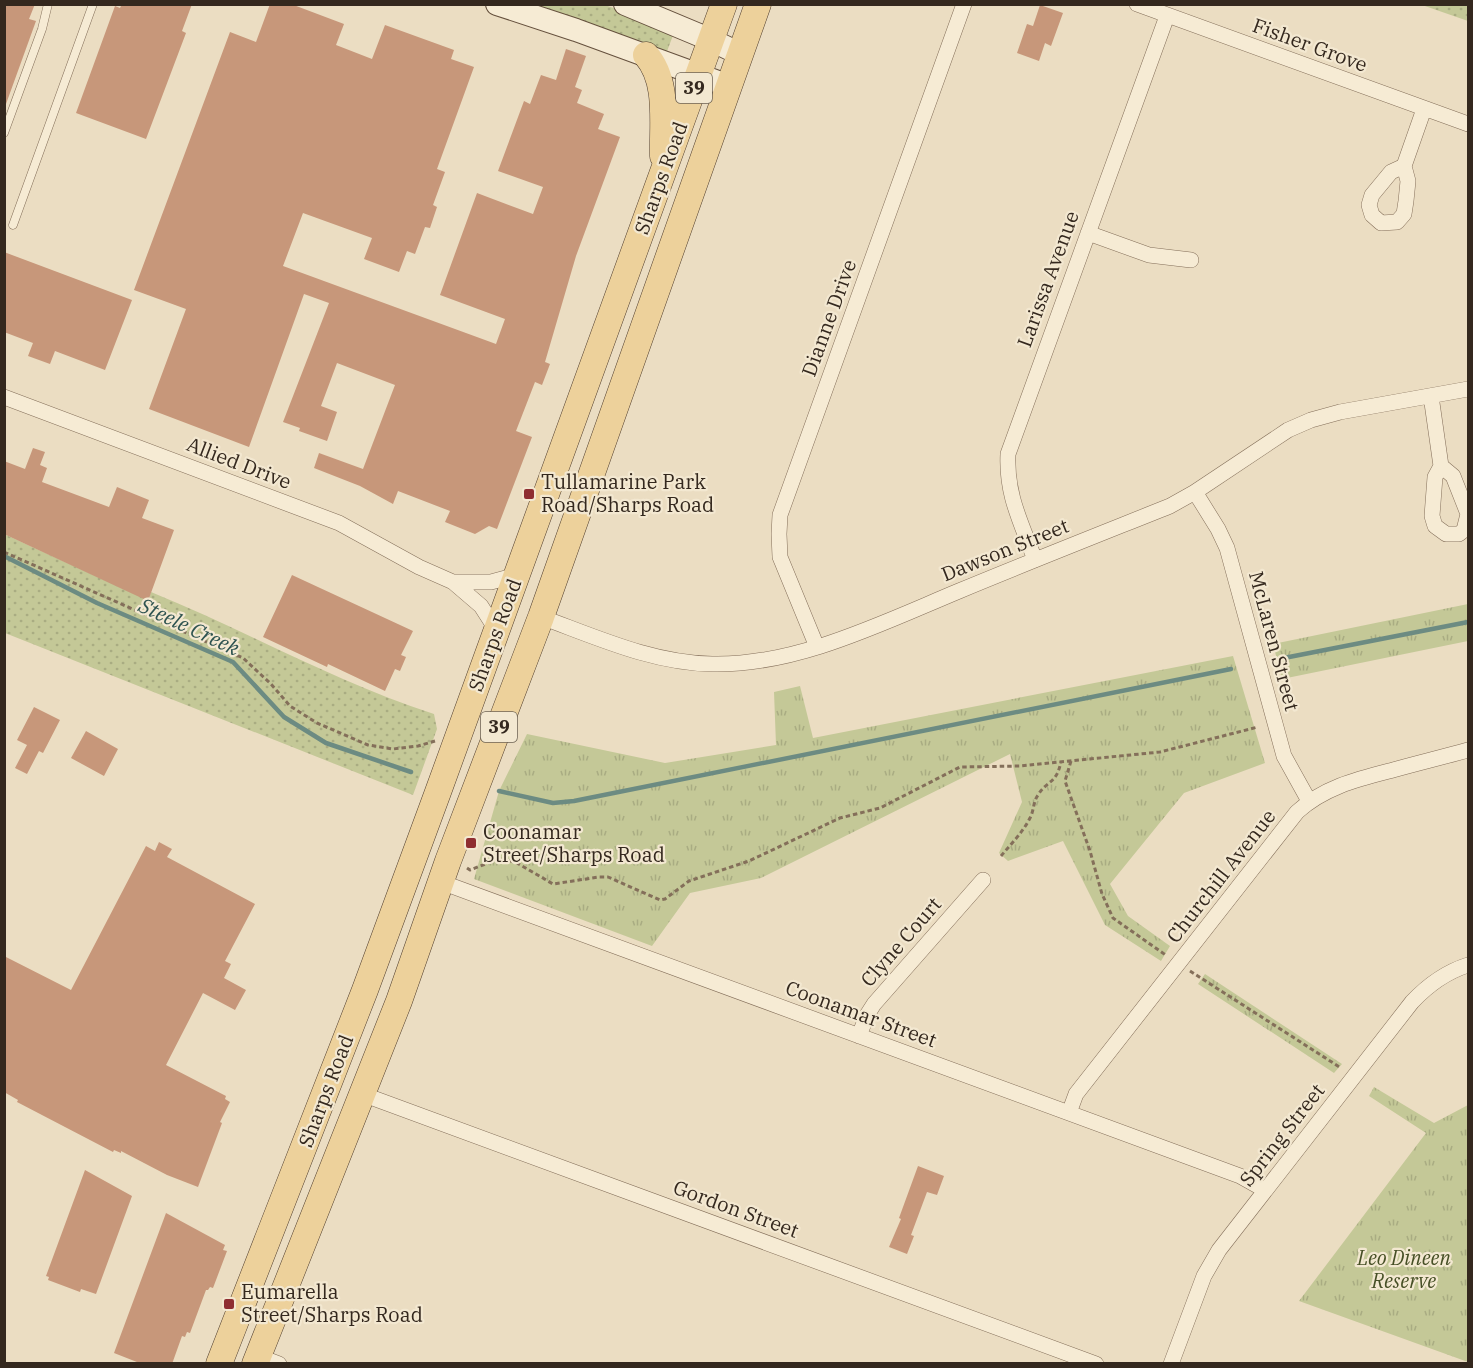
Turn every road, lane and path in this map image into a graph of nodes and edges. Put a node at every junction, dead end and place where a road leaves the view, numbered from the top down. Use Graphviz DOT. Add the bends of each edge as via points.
graph roads {
  1 [pos="48,4"];
  2 [pos="93,4"];
  3 [pos="497,4"];
  4 [pos="625,4"];
  5 [pos="724,4"];
  6 [pos="758,4"];
  7 [pos="964,4"];
  8 [pos="1137,4"];
  9 [pos="1167,15"];
  10 [pos="711,40"];
  11 [pos="740,54"];
  12 [pos="646,55"];
  13 [pos="699,74"];
  14 [pos="729,86"];
  15 [pos="1424,108"];
  16 [pos="1468,124"];
  17 [pos="4,133"];
  18 [pos="1404,166"];
  19 [pos="663,171"];
  20 [pos="13,225"];
  21 [pos="1088,233"];
  22 [pos="1191,261"];
  23 [pos="1468,389"];
  24 [pos="1431,396"];
  25 [pos="4,397"];
  26 [pos="1442,466"];
  27 [pos="1195,492"];
  28 [pos="1468,514"];
  29 [pos="4,552"];
  30 [pos="1035,560"];
  31 [pos="517,575"];
  32 [pos="453,582"];
  33 [pos="541,617"];
  34 [pos="497,631"];
  35 [pos="817,647"];
  36 [pos="484,669"];
  37 [pos="1258,727"];
  38 [pos="460,734"];
  39 [pos="1468,750"];
  40 [pos="1062,761"];
  41 [pos="1309,801"];
  42 [pos="1001,856"];
  43 [pos="444,871"];
  44 [pos="983,880"];
  45 [pos="1468,965"];
  46 [pos="365,990"];
  47 [pos="399,1001"];
  48 [pos="859,1036"];
  49 [pos="363,1094"];
  50 [pos="1069,1113"];
  51 [pos="1265,1190"];
  52 [pos="264,1361"];
  53 [pos="219,1364"];
  54 [pos="1096,1364"];
  55 [pos="1171,1364"];
  1 -- 17 [label="lane"];
  2 -- 20 [label="lane"];
  3 -- 12 [label="street"];
  4 -- 10 [label="street"];
  5 -- 10 [label="main road, Sharps Road / 39"];
  6 -- 11 [label="main road, Sharps Road / 39"];
  7 -- 35 [label="street, Dianne Drive" via="780,515 780,556"];
  8 -- 9 [label="street, Fisher Grove"];
  9 -- 15 [label="street, Fisher Grove"];
  9 -- 21 [label="street, Larissa Avenue"];
  10 -- 11 [label="street"];
  10 -- 13 [label="main road, Sharps Road / 39"];
  11 -- 14 [label="main road, Sharps Road / 39"];
  12 -- 13 [label="street"];
  12 -- 19 [label="main road" via="657,70 662,91"];
  13 -- 14 [label="street"];
  13 -- 19 [label="main road, Sharps Road / 39"];
  14 -- 33 [label="main road, Sharps Road / 39"];
  15 -- 16 [label="street, Fisher Grove"];
  15 -- 18 [label="street"];
  19 -- 31 [label="main road, Sharps Road / 39"];
  21 -- 22 [label="street" via="1149,255"];
  21 -- 30 [label="street, Larissa Avenue" via="1008,454 1011,498"];
  23 -- 24 [label="street, Dawson Street"];
  24 -- 26 [label="street"];
  24 -- 27 [label="street, Dawson Street" via="1311,420 1288,430"];
  25 -- 32 [label="street, Allied Drive" via="333,521"];
  26 -- 28 [label="street" via="1453,476"];
  26 -- 28 [label="street" via="1436,477 1432,516 1435,526 1446,534 1459,534"];
  27 -- 30 [label="street, Dawson Street" via="1170,506"];
  27 -- 41 [label="street, McLaren Street" via="1227,548 1284,756"];
  29 -- 38 [label="path" via="233,652 290,706 317,723 368,745 410,747"];
  30 -- 35 [label="street, Dawson Street"];
  31 -- 32 [label="street, Allied Drive" via="491,582"];
  31 -- 34 [label="main road, Sharps Road / 39"];
  32 -- 34 [label="street, Allied Drive" via="481,606"];
  33 -- 35 [label="street, Dawson Street" via="674,661 740,664"];
  33 -- 36 [label="main road" via="526,621 515,630 503,662"];
  33 -- 43 [label="main road, Sharps Road / 39"];
  34 -- 36 [label="main road, Sharps Road / 39"];
  36 -- 38 [label="main road, Sharps Road / 39"];
  37 -- 40 [label="path" via="1160,752"];
  38 -- 46 [label="main road, Sharps Road / 39"];
  39 -- 41 [label="street, Churchill Avenue" via="1357,779"];
  40 -- 42 [label="path" via="1054,781 1036,798 1029,822"];
  40 -- 43 [label="path" via="960,767 880,808 840,818 749,861 689,881 660,900 608,877 553,884 509,859 492,860 470,870"];
  41 -- 50 [label="street, Churchill Avenue" via="1076,1094"];
  43 -- 47 [label="main road, Sharps Road / 39"];
  43 -- 48 [label="street, Coonamar Street"];
  44 -- 48 [label="street, Clyne Court" via="874,1005"];
  45 -- 51 [label="street, Spring Street" via="1436,981 1412,1002"];
  46 -- 47 [label="main road"];
  46 -- 53 [label="main road, Sharps Road / 39"];
  47 -- 49 [label="main road, Sharps Road / 39"];
  48 -- 50 [label="street, Coonamar Street"];
  49 -- 52 [label="main road, Sharps Road / 39"];
  49 -- 54 [label="street, Gordon Street"];
  50 -- 51 [label="street, Coonamar Street" via="1240,1176"];
  51 -- 55 [label="street, Spring Street" via="1210,1264"];
}
